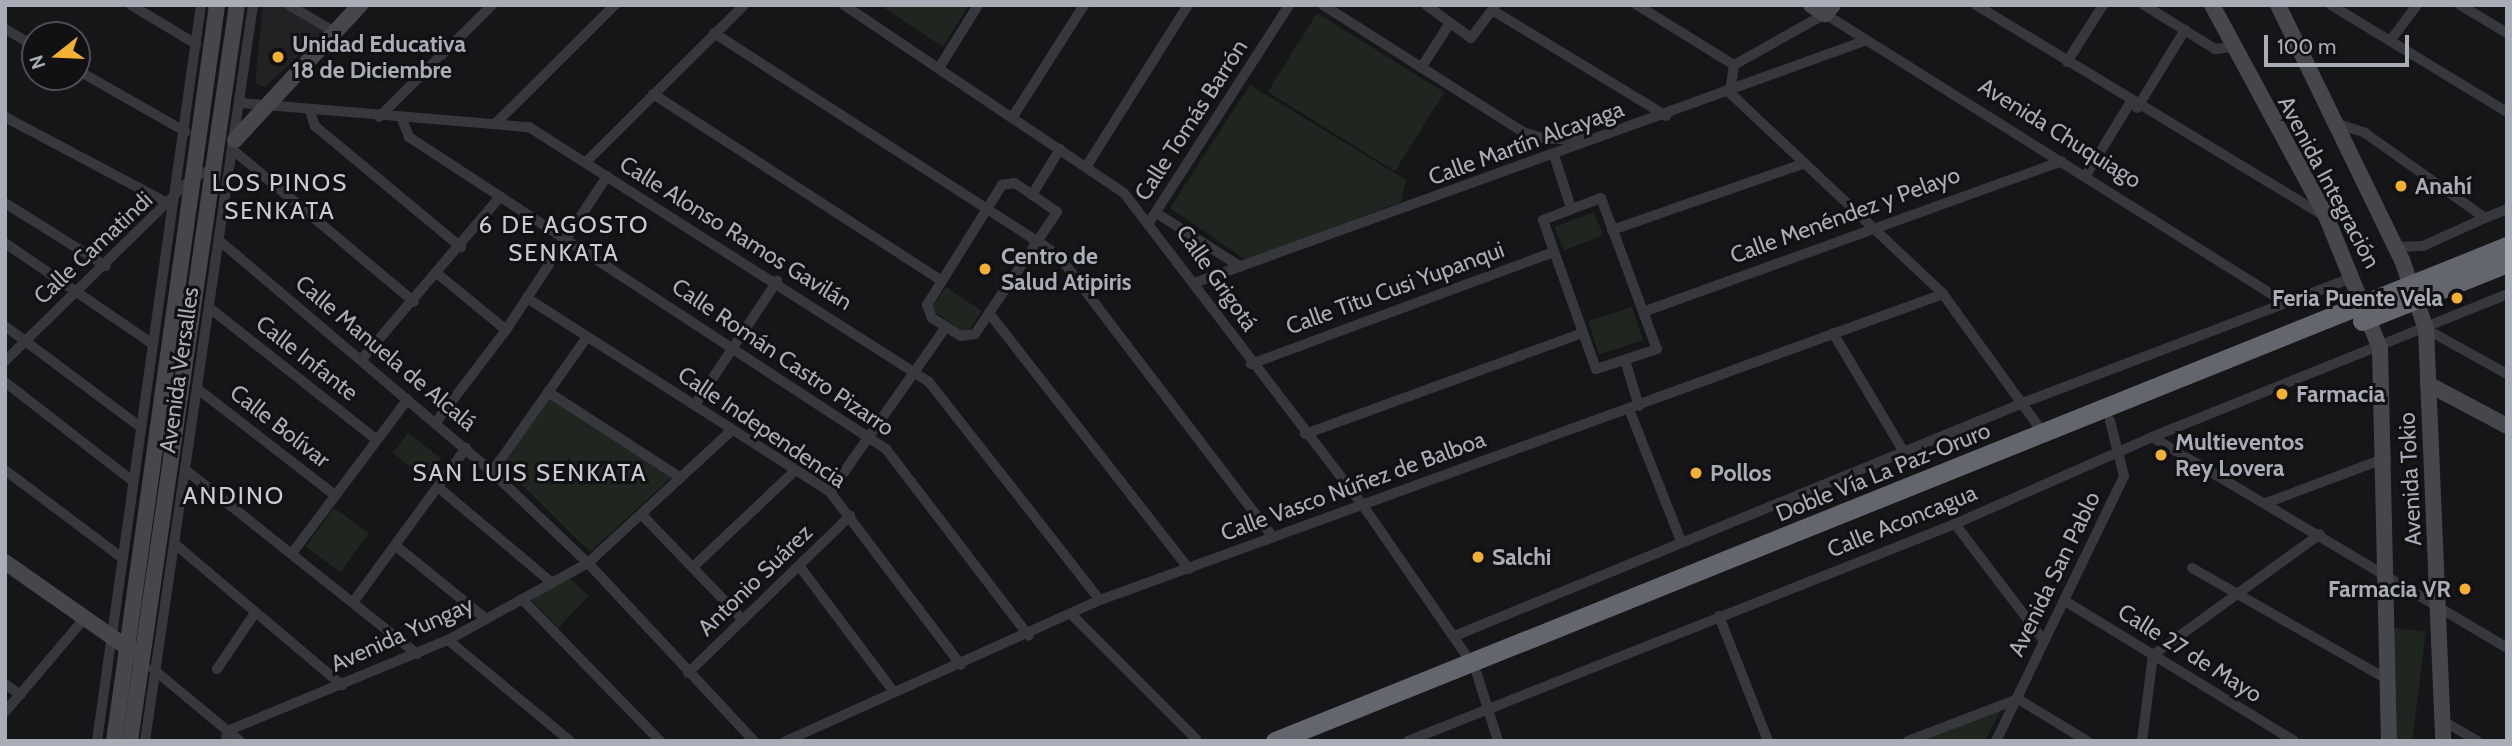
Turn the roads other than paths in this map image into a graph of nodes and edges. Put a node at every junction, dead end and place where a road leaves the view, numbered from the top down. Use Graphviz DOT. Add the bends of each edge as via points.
graph roads {
  1 [pos="131,5"];
  2 [pos="201,5"];
  3 [pos="217,5"];
  4 [pos="237,5"];
  5 [pos="253,5"];
  6 [pos="289,5"];
  7 [pos="360,5"];
  8 [pos="492,5"];
  9 [pos="615,5"];
  10 [pos="844,5"];
  11 [pos="978,5"];
  12 [pos="1084,5"];
  13 [pos="1188,5"];
  14 [pos="1289,5"];
  15 [pos="1323,5"];
  16 [pos="1426,5"];
  17 [pos="1637,5"];
  18 [pos="1811,5"];
  19 [pos="1976,5"];
  20 [pos="2003,5"];
  21 [pos="2103,5"];
  22 [pos="2144,5"];
  23 [pos="2212,5"];
  24 [pos="2278,5"];
  25 [pos="2331,5"];
  26 [pos="2417,5"];
  27 [pos="2459,5"];
  28 [pos="742,6"];
  29 [pos="1494,8"];
  30 [pos="1829,10"];
  31 [pos="1996,17"];
  32 [pos="1448,26"];
  33 [pos="5,29"];
  34 [pos="2185,30"];
  35 [pos="333,31"];
  36 [pos="714,33"];
  37 [pos="2507,33"];
  38 [pos="21,38"];
  39 [pos="1867,40"];
  40 [pos="2390,41"];
  41 [pos="196,44"];
  42 [pos="2233,47"];
  43 [pos="2067,62"];
  44 [pos="1734,65"];
  45 [pos="939,68"];
  46 [pos="1422,68"];
  47 [pos="91,78"];
  48 [pos="1730,93"];
  49 [pos="653,94"];
  50 [pos="241,103"];
  51 [pos="265,106"];
  52 [pos="2134,106"];
  53 [pos="310,111"];
  54 [pos="2507,112"];
  55 [pos="1665,116"];
  56 [pos="5,117"];
  57 [pos="379,117"];
  58 [pos="401,117"];
  59 [pos="1012,118"];
  60 [pos="2332,122"];
  61 [pos="495,124"];
  62 [pos="183,130"];
  63 [pos="1613,134"];
  64 [pos="199,136"];
  65 [pos="215,143"];
  66 [pos="234,145"];
  67 [pos="1060,149"];
  68 [pos="1554,155"];
  69 [pos="2062,161"];
  70 [pos="586,162"];
  71 [pos="1805,163"];
  72 [pos="1086,167"];
  73 [pos="211,170"];
  74 [pos="2086,175"];
  75 [pos="607,176"];
  76 [pos="193,177"];
  77 [pos="1032,195"];
  78 [pos="500,197"];
  79 [pos="5,203"];
  80 [pos="171,205"];
  81 [pos="1572,208"];
  82 [pos="985,209"];
  83 [pos="2507,209"];
  84 [pos="2326,216"];
  85 [pos="1154,218"];
  86 [pos="2485,218"];
  87 [pos="1875,227"];
  88 [pos="1612,230"];
  89 [pos="564,239"];
  90 [pos="221,242"];
  91 [pos="5,243"];
  92 [pos="1038,243"];
  93 [pos="2507,246"];
  94 [pos="461,247"];
  95 [pos="2396,247"];
  96 [pos="1553,252"];
  97 [pos="106,266"];
  98 [pos="1241,267"];
  99 [pos="2504,268"];
  100 [pos="439,275"];
  101 [pos="2354,276"];
  102 [pos="777,281"];
  103 [pos="941,281"];
  104 [pos="1197,282"];
  105 [pos="80,290"];
  106 [pos="2414,293"];
  107 [pos="1943,294"];
  108 [pos="2507,294"];
  109 [pos="527,298"];
  110 [pos="414,302"];
  111 [pos="2284,302"];
  112 [pos="211,309"];
  113 [pos="1643,312"];
  114 [pos="2369,312"];
  115 [pos="989,313"];
  116 [pos="5,326"];
  117 [pos="946,327"];
  118 [pos="2426,329"];
  119 [pos="506,330"];
  120 [pos="1582,333"];
  121 [pos="1833,333"];
  122 [pos="587,337"];
  123 [pos="27,338"];
  124 [pos="151,343"];
  125 [pos="733,347"];
  126 [pos="2380,348"];
  127 [pos="362,359"];
  128 [pos="1625,360"];
  129 [pos="5,361"];
  130 [pos="1251,364"];
  131 [pos="911,371"];
  132 [pos="2507,374"];
  133 [pos="5,383"];
  134 [pos="2428,384"];
  135 [pos="199,390"];
  136 [pos="548,392"];
  137 [pos="408,399"];
  138 [pos="2025,402"];
  139 [pos="695,405"];
  140 [pos="1634,407"];
  141 [pos="2110,421"];
  142 [pos="436,422"];
  143 [pos="138,425"];
  144 [pos="2507,426"];
  145 [pos="732,430"];
  146 [pos="866,434"];
  147 [pos="2044,434"];
  148 [pos="1305,435"];
  149 [pos="2152,437"];
  150 [pos="377,440"];
  151 [pos="466,449"];
  152 [pos="1904,452"];
  153 [pos="2123,453"];
  154 [pos="2386,458"];
  155 [pos="5,470"];
  156 [pos="796,470"];
  157 [pos="187,471"];
  158 [pos="492,472"];
  159 [pos="681,478"];
  160 [pos="130,479"];
  161 [pos="439,488"];
  162 [pos="830,492"];
  163 [pos="335,495"];
  164 [pos="2266,503"];
  165 [pos="1362,504"];
  166 [pos="643,516"];
  167 [pos="850,516"];
  168 [pos="1955,524"];
  169 [pos="2320,534"];
  170 [pos="1273,537"];
  171 [pos="1681,541"];
  172 [pos="175,544"];
  173 [pos="396,546"];
  174 [pos="293,552"];
  175 [pos="121,557"];
  176 [pos="5,562"];
  177 [pos="588,563"];
  178 [pos="694,566"];
  179 [pos="800,567"];
  180 [pos="2192,568"];
  181 [pos="1189,569"];
  182 [pos="2389,578"];
  183 [pos="551,582"];
  184 [pos="2235,596"];
  185 [pos="523,599"];
  186 [pos="1100,600"];
  187 [pos="354,601"];
  188 [pos="2065,601"];
  189 [pos="2439,609"];
  190 [pos="255,612"];
  191 [pos="1719,616"];
  192 [pos="1073,617"];
  193 [pos="84,619"];
  194 [pos="486,619"];
  195 [pos="743,620"];
  196 [pos="1457,635"];
  197 [pos="1029,636"];
  198 [pos="110,638"];
  199 [pos="448,640"];
  200 [pos="2044,641"];
  201 [pos="2507,648"];
  202 [pos="135,653"];
  203 [pos="417,654"];
  204 [pos="2153,655"];
  205 [pos="961,665"];
  206 [pos="1474,668"];
  207 [pos="217,670"];
  208 [pos="155,671"];
  209 [pos="688,673"];
  210 [pos="2388,680"];
  211 [pos="5,684"];
  212 [pos="342,685"];
  213 [pos="894,692"];
  214 [pos="20,695"];
  215 [pos="2018,699"];
  216 [pos="1489,709"];
  217 [pos="6,711"];
  218 [pos="2443,721"];
  219 [pos="5,723"];
  220 [pos="227,736"];
  221 [pos="1196,739"];
  222 [pos="2288,739"];
  223 [pos="97,741"];
  224 [pos="114,741"];
  225 [pos="130,741"];
  226 [pos="145,741"];
  227 [pos="240,741"];
  228 [pos="570,741"];
  229 [pos="660,741"];
  230 [pos="754,741"];
  231 [pos="786,741"];
  232 [pos="1275,741"];
  233 [pos="1310,741"];
  234 [pos="1408,741"];
  235 [pos="1498,741"];
  236 [pos="1768,741"];
  237 [pos="1908,741"];
  238 [pos="1996,741"];
  239 [pos="2087,741"];
  240 [pos="2142,741"];
  241 [pos="2389,741"];
  242 [pos="2443,741"];
  243 [pos="2477,741"];
  1 -- 41 [label="street"];
  2 -- 41 [label="street, Avenida Versalles"];
  3 -- 64 [label="street, Avenida Versalles"];
  4 -- 65 [label="street, Avenida Versalles"];
  5 -- 50 [label="street, Avenida Versalles"];
  6 -- 35 [label="street"];
  7 -- 35 [label="street"];
  8 -- 57 [label="street"];
  9 -- 61 [label="street"];
  10 -- 45 [label="street, Calle Grigotá"];
  11 -- 45 [label="street"];
  12 -- 59 [label="street"];
  13 -- 72 [label="street"];
  14 -- 85 [label="street, Calle Tomás Barrón"];
  15 -- 46 [label="street"];
  16 -- 32 [label="street"];
  17 -- 44 [label="street"];
  18 -- 30 [label="street, Avenida Chuquiago"];
  19 -- 31 [label="street"];
  20 -- 31 [label="street"];
  21 -- 43 [label="street"];
  22 -- 34 [label="street"];
  23 -- 42 [label="street, Avenida Integración"];
  24 -- 60 [label="street, Avenida Integración"];
  25 -- 40 [label="street"];
  26 -- 40 [label="street"];
  27 -- 37 [label="street"];
  28 -- 36 [label="street"];
  29 -- 32 [label="street" via="1471,38"];
  29 -- 55 [label="street"];
  30 -- 39 [label="street, Avenida Chuquiago"];
  30 -- 44 [label="street"];
  31 -- 43 [label="street"];
  32 -- 46 [label="street"];
  33 -- 38 [label="street"];
  34 -- 42 [label="street" via="2215,49"];
  34 -- 52 [label="street"];
  35 -- 51 [label="street"];
  36 -- 49 [label="street"];
  36 -- 82 [label="street"];
  39 -- 48 [label="street, Calle Martín Alcayaga"];
  39 -- 69 [label="street, Avenida Chuquiago"];
  40 -- 54 [label="street"];
  41 -- 62 [label="street, Avenida Versalles"];
  42 -- 84 [label="street, Avenida Integración"];
  43 -- 52 [label="street"];
  44 -- 48 [label="street"];
  45 -- 59 [label="street, Calle Grigotá"];
  46 -- 63 [label="street" via="1523,132 1568,141"];
  47 -- 62 [label="street"];
  48 -- 55 [label="street, Calle Martín Alcayaga"];
  48 -- 71 [label="street"];
  49 -- 70 [label="street"];
  49 -- 103 [label="street"];
  50 -- 51 [label="street, Calle Alonso Ramos Gavilán"];
  50 -- 66 [label="street, Avenida Versalles"];
  51 -- 53 [label="street, Calle Alonso Ramos Gavilán"];
  51 -- 66 [label="street"];
  52 -- 74 [label="street"];
  52 -- 84 [label="street"];
  53 -- 57 [label="street, Calle Alonso Ramos Gavilán"];
  53 -- 94 [label="street" via="315,126"];
  55 -- 63 [label="street, Calle Martín Alcayaga"];
  56 -- 80 [label="street"];
  57 -- 58 [label="street, Calle Alonso Ramos Gavilán"];
  58 -- 61 [label="street, Calle Alonso Ramos Gavilán"];
  58 -- 78 [label="street, Calle Román Castro Pizarro" via="409,137"];
  59 -- 67 [label="street, Calle Grigotá"];
  60 -- 86 [label="street" via="2364,133"];
  60 -- 95 [label="street, Avenida Integración"];
  61 -- 70 [label="street, Calle Alonso Ramos Gavilán" via="529,127"];
  62 -- 64 [label="street"];
  62 -- 80 [label="street, Avenida Versalles"];
  63 -- 68 [label="street, Calle Martín Alcayaga"];
  64 -- 65 [label="street"];
  64 -- 76 [label="street, Avenida Versalles"];
  65 -- 66 [label="street"];
  65 -- 73 [label="street, Avenida Versalles"];
  66 -- 90 [label="street, Avenida Versalles"];
  66 -- 110 [label="street"];
  67 -- 72 [label="street, Calle Grigotá"];
  67 -- 77 [label="street"];
  68 -- 81 [label="street"];
  68 -- 98 [label="street, Calle Martín Alcayaga"];
  69 -- 74 [label="street, Avenida Chuquiago"];
  69 -- 87 [label="street, Calle Menéndez y Pelayo"];
  70 -- 75 [label="street, Calle Alonso Ramos Gavilán"];
  71 -- 87 [label="street"];
  71 -- 88 [label="street"];
  72 -- 85 [label="street, Calle Grigotá"];
  73 -- 76 [label="street"];
  73 -- 202 [label="street, Avenida Versalles"];
  74 -- 111 [label="street, Avenida Chuquiago"];
  75 -- 89 [label="street"];
  75 -- 102 [label="street, Calle Alonso Ramos Gavilán"];
  76 -- 80 [label="street, Calle Camatindi"];
  76 -- 202 [label="street, Avenida Versalles"];
  77 -- 82 [label="street" via="1006,182"];
  77 -- 92 [label="street" via="1057,212"];
  78 -- 89 [label="street, Calle Román Castro Pizarro"];
  78 -- 94 [label="street"];
  79 -- 97 [label="street"];
  80 -- 97 [label="street, Calle Camatindi"];
  80 -- 124 [label="street, Avenida Versalles"];
  81 -- 88 [label="street" via="1601,198"];
  81 -- 96 [label="street" via="1542,220"];
  82 -- 92 [label="street"];
  82 -- 103 [label="street"];
  83 -- 86 [label="street"];
  84 -- 101 [label="street, Avenida Integración"];
  85 -- 98 [label="street"];
  85 -- 104 [label="street, Calle Grigotá"];
  86 -- 95 [label="street" via="2423,246"];
  87 -- 107 [label="street"];
  87 -- 113 [label="street, Calle Menéndez y Pelayo"];
  88 -- 113 [label="street"];
  89 -- 109 [label="street"];
  89 -- 125 [label="street, Calle Román Castro Pizarro"];
  90 -- 112 [label="street, Avenida Versalles"];
  90 -- 127 [label="street, Calle Manuela de Alcalá"];
  91 -- 105 [label="street"];
  92 -- 115 [label="street"];
  92 -- 170 [label="street" via="1058,255"];
  93 -- 106 [label="highway, Doble Vía La Paz-Oruro"];
  94 -- 100 [label="street"];
  95 -- 106 [label="street, Avenida Integración"];
  96 -- 120 [label="street"];
  96 -- 130 [label="street, Calle Titu Cusi Yupanqui"];
  97 -- 105 [label="street, Calle Camatindi"];
  98 -- 104 [label="street, Calle Martín Alcayaga"];
  99 -- 106 [label="highway, Doble Vía La Paz-Oruro"];
  100 -- 110 [label="street"];
  100 -- 119 [label="street"];
  101 -- 111 [label="street"];
  101 -- 114 [label="street, Avenida Integración"];
  102 -- 125 [label="street"];
  102 -- 131 [label="street, Calle Alonso Ramos Gavilán"];
  103 -- 117 [label="street" via="927,310"];
  104 -- 130 [label="street, Calle Grigotá"];
  105 -- 123 [label="street, Calle Camatindi"];
  105 -- 124 [label="street"];
  106 -- 114 [label="highway, Doble Vía La Paz-Oruro"];
  106 -- 118 [label="street, Avenida Tokio"];
  107 -- 121 [label="street, Calle Vasco Núñez de Balboa"];
  107 -- 138 [label="street"];
  108 -- 118 [label="street, Calle Aconcagua"];
  109 -- 119 [label="street"];
  109 -- 122 [label="street, Calle Independencia"];
  110 -- 127 [label="street"];
  111 -- 138 [label="street"];
  112 -- 135 [label="street, Avenida Versalles"];
  112 -- 150 [label="street, Calle Infante"];
  113 -- 128 [label="street" via="1657,349"];
  114 -- 126 [label="street, Avenida Tokio"];
  114 -- 141 [label="highway, Doble Vía La Paz-Oruro"];
  114 -- 147 [label="highway, Doble Vía La Paz-Oruro"];
  115 -- 117 [label="street" via="970,337"];
  115 -- 181 [label="street"];
  116 -- 123 [label="street"];
  117 -- 131 [label="street"];
  118 -- 126 [label="street, Calle Aconcagua"];
  118 -- 132 [label="street"];
  118 -- 134 [label="street, Avenida Tokio"];
  119 -- 142 [label="street"];
  120 -- 128 [label="street" via="1596,369"];
  120 -- 148 [label="street"];
  121 -- 140 [label="street, Calle Vasco Núñez de Balboa"];
  121 -- 152 [label="street"];
  122 -- 136 [label="street"];
  122 -- 139 [label="street, Calle Independencia"];
  123 -- 129 [label="street, Calle Camatindi"];
  123 -- 143 [label="street"];
  124 -- 143 [label="street, Avenida Versalles"];
  125 -- 139 [label="street"];
  125 -- 146 [label="street, Calle Román Castro Pizarro"];
  126 -- 149 [label="street, Calle Aconcagua"];
  126 -- 154 [label="street, Avenida Tokio"];
  127 -- 137 [label="street, Calle Manuela de Alcalá"];
  128 -- 140 [label="street"];
  130 -- 148 [label="street, Calle Grigotá"];
  131 -- 146 [label="street"];
  131 -- 186 [label="street, Calle Alonso Ramos Gavilán" via="938,390"];
  133 -- 160 [label="street"];
  134 -- 144 [label="street"];
  134 -- 189 [label="street, Avenida Tokio"];
  135 -- 157 [label="street, Avenida Versalles"];
  135 -- 163 [label="street, Calle Bolívar"];
  136 -- 158 [label="street"];
  136 -- 159 [label="street"];
  137 -- 142 [label="street, Calle Manuela de Alcalá"];
  137 -- 150 [label="street"];
  138 -- 147 [label="street"];
  138 -- 152 [label="street"];
  139 -- 145 [label="street, Calle Independencia"];
  140 -- 165 [label="street, Calle Vasco Núñez de Balboa"];
  140 -- 171 [label="street"];
  141 -- 153 [label="street, Avenida San Pablo"];
  141 -- 206 [label="highway, Doble Vía La Paz-Oruro"];
  142 -- 151 [label="street, Calle Manuela de Alcalá"];
  143 -- 160 [label="street, Avenida Versalles"];
  145 -- 156 [label="street, Calle Independencia"];
  145 -- 159 [label="street, Avenida Yungay"];
  146 -- 162 [label="street"];
  146 -- 197 [label="street, Calle Román Castro Pizarro" via="886,449"];
  147 -- 206 [label="highway, Doble Vía La Paz-Oruro"];
  148 -- 165 [label="street, Calle Grigotá"];
  149 -- 153 [label="street, Calle Aconcagua"];
  149 -- 164 [label="street"];
  150 -- 163 [label="street"];
  151 -- 158 [label="street, Calle Manuela de Alcalá"];
  151 -- 161 [label="street"];
  152 -- 171 [label="street"];
  153 -- 168 [label="street, Calle Aconcagua"];
  153 -- 188 [label="street, Avenida San Pablo" via="2124,476"];
  154 -- 164 [label="street"];
  154 -- 182 [label="street, Avenida Tokio"];
  155 -- 175 [label="street"];
  156 -- 162 [label="street, Calle Independencia"];
  156 -- 178 [label="street"];
  157 -- 172 [label="street, Avenida Versalles"];
  157 -- 174 [label="street"];
  158 -- 177 [label="street, Calle Manuela de Alcalá"];
  159 -- 166 [label="street, Avenida Yungay"];
  160 -- 175 [label="street, Avenida Versalles"];
  161 -- 173 [label="street"];
  161 -- 183 [label="street"];
  162 -- 167 [label="street, Calle Independencia"];
  163 -- 174 [label="street"];
  164 -- 169 [label="street"];
  165 -- 170 [label="street, Calle Vasco Núñez de Balboa"];
  165 -- 196 [label="street, Calle Grigotá"];
  166 -- 177 [label="street, Avenida Yungay"];
  166 -- 178 [label="street"];
  167 -- 179 [label="street, Antonio Suárez"];
  167 -- 205 [label="street, Calle Independencia"];
  168 -- 191 [label="street, Calle Aconcagua"];
  168 -- 200 [label="street"];
  169 -- 182 [label="street"];
  169 -- 184 [label="street"];
  170 -- 181 [label="street, Calle Vasco Núñez de Balboa"];
  171 -- 196 [label="street"];
  172 -- 190 [label="street"];
  172 -- 208 [label="street, Avenida Versalles"];
  173 -- 187 [label="street"];
  173 -- 194 [label="street"];
  174 -- 187 [label="street"];
  175 -- 198 [label="street, Avenida Versalles"];
  176 -- 193 [label="street"];
  177 -- 183 [label="street, Avenida Yungay"];
  177 -- 209 [label="street, Calle Manuela de Alcalá"];
  178 -- 195 [label="street"];
  179 -- 195 [label="street, Antonio Suárez"];
  179 -- 213 [label="street"];
  180 -- 184 [label="street"];
  181 -- 186 [label="street, Calle Vasco Núñez de Balboa"];
  182 -- 189 [label="street"];
  182 -- 210 [label="street, Avenida Tokio"];
  183 -- 185 [label="street, Avenida Yungay"];
  184 -- 204 [label="street"];
  184 -- 210 [label="street"];
  185 -- 194 [label="street, Avenida Yungay"];
  185 -- 229 [label="street"];
  186 -- 192 [label="street, Calle Vasco Núñez de Balboa"];
  187 -- 203 [label="street"];
  188 -- 200 [label="street, Avenida San Pablo"];
  188 -- 204 [label="street, Calle 27 de Mayo"];
  189 -- 201 [label="street"];
  189 -- 218 [label="street, Avenida Tokio"];
  190 -- 207 [label="street"];
  190 -- 212 [label="street"];
  191 -- 216 [label="street, Calle Aconcagua"];
  191 -- 236 [label="street"];
  192 -- 197 [label="street, Calle Vasco Núñez de Balboa"];
  192 -- 221 [label="street"];
  193 -- 198 [label="street"];
  193 -- 214 [label="street"];
  194 -- 199 [label="street, Avenida Yungay"];
  195 -- 209 [label="street, Antonio Suárez"];
  196 -- 206 [label="street, Calle Grigotá"];
  197 -- 205 [label="street, Calle Vasco Núñez de Balboa"];
  198 -- 202 [label="street"];
  198 -- 223 [label="street, Avenida Versalles"];
  199 -- 203 [label="street, Avenida Yungay"];
  199 -- 228 [label="street"];
  200 -- 215 [label="street, Avenida San Pablo"];
  202 -- 208 [label="street"];
  202 -- 224 [label="street, Avenida Versalles"];
  202 -- 225 [label="street, Avenida Versalles"];
  203 -- 212 [label="street, Avenida Yungay"];
  204 -- 222 [label="street, Calle 27 de Mayo"];
  204 -- 240 [label="street"];
  205 -- 213 [label="street, Calle Vasco Núñez de Balboa"];
  206 -- 216 [label="street, Calle Grigotá"];
  206 -- 232 [label="highway, Doble Vía La Paz-Oruro"];
  206 -- 233 [label="highway, Doble Vía La Paz-Oruro"];
  208 -- 220 [label="street"];
  208 -- 226 [label="street, Avenida Versalles"];
  209 -- 230 [label="street, Calle Manuela de Alcalá"];
  210 -- 241 [label="street, Avenida Tokio"];
  211 -- 214 [label="street"];
  212 -- 220 [label="street, Avenida Yungay"];
  213 -- 231 [label="street, Calle Vasco Núñez de Balboa"];
  214 -- 217 [label="street"];
  215 -- 237 [label="street"];
  215 -- 238 [label="street, Avenida San Pablo"];
  215 -- 239 [label="street"];
  216 -- 234 [label="street, Calle Aconcagua"];
  216 -- 235 [label="street, Calle Grigotá"];
  217 -- 219 [label="street"];
  218 -- 242 [label="street, Avenida Tokio"];
  218 -- 243 [label="street"];
  220 -- 227 [label="street"];
}
